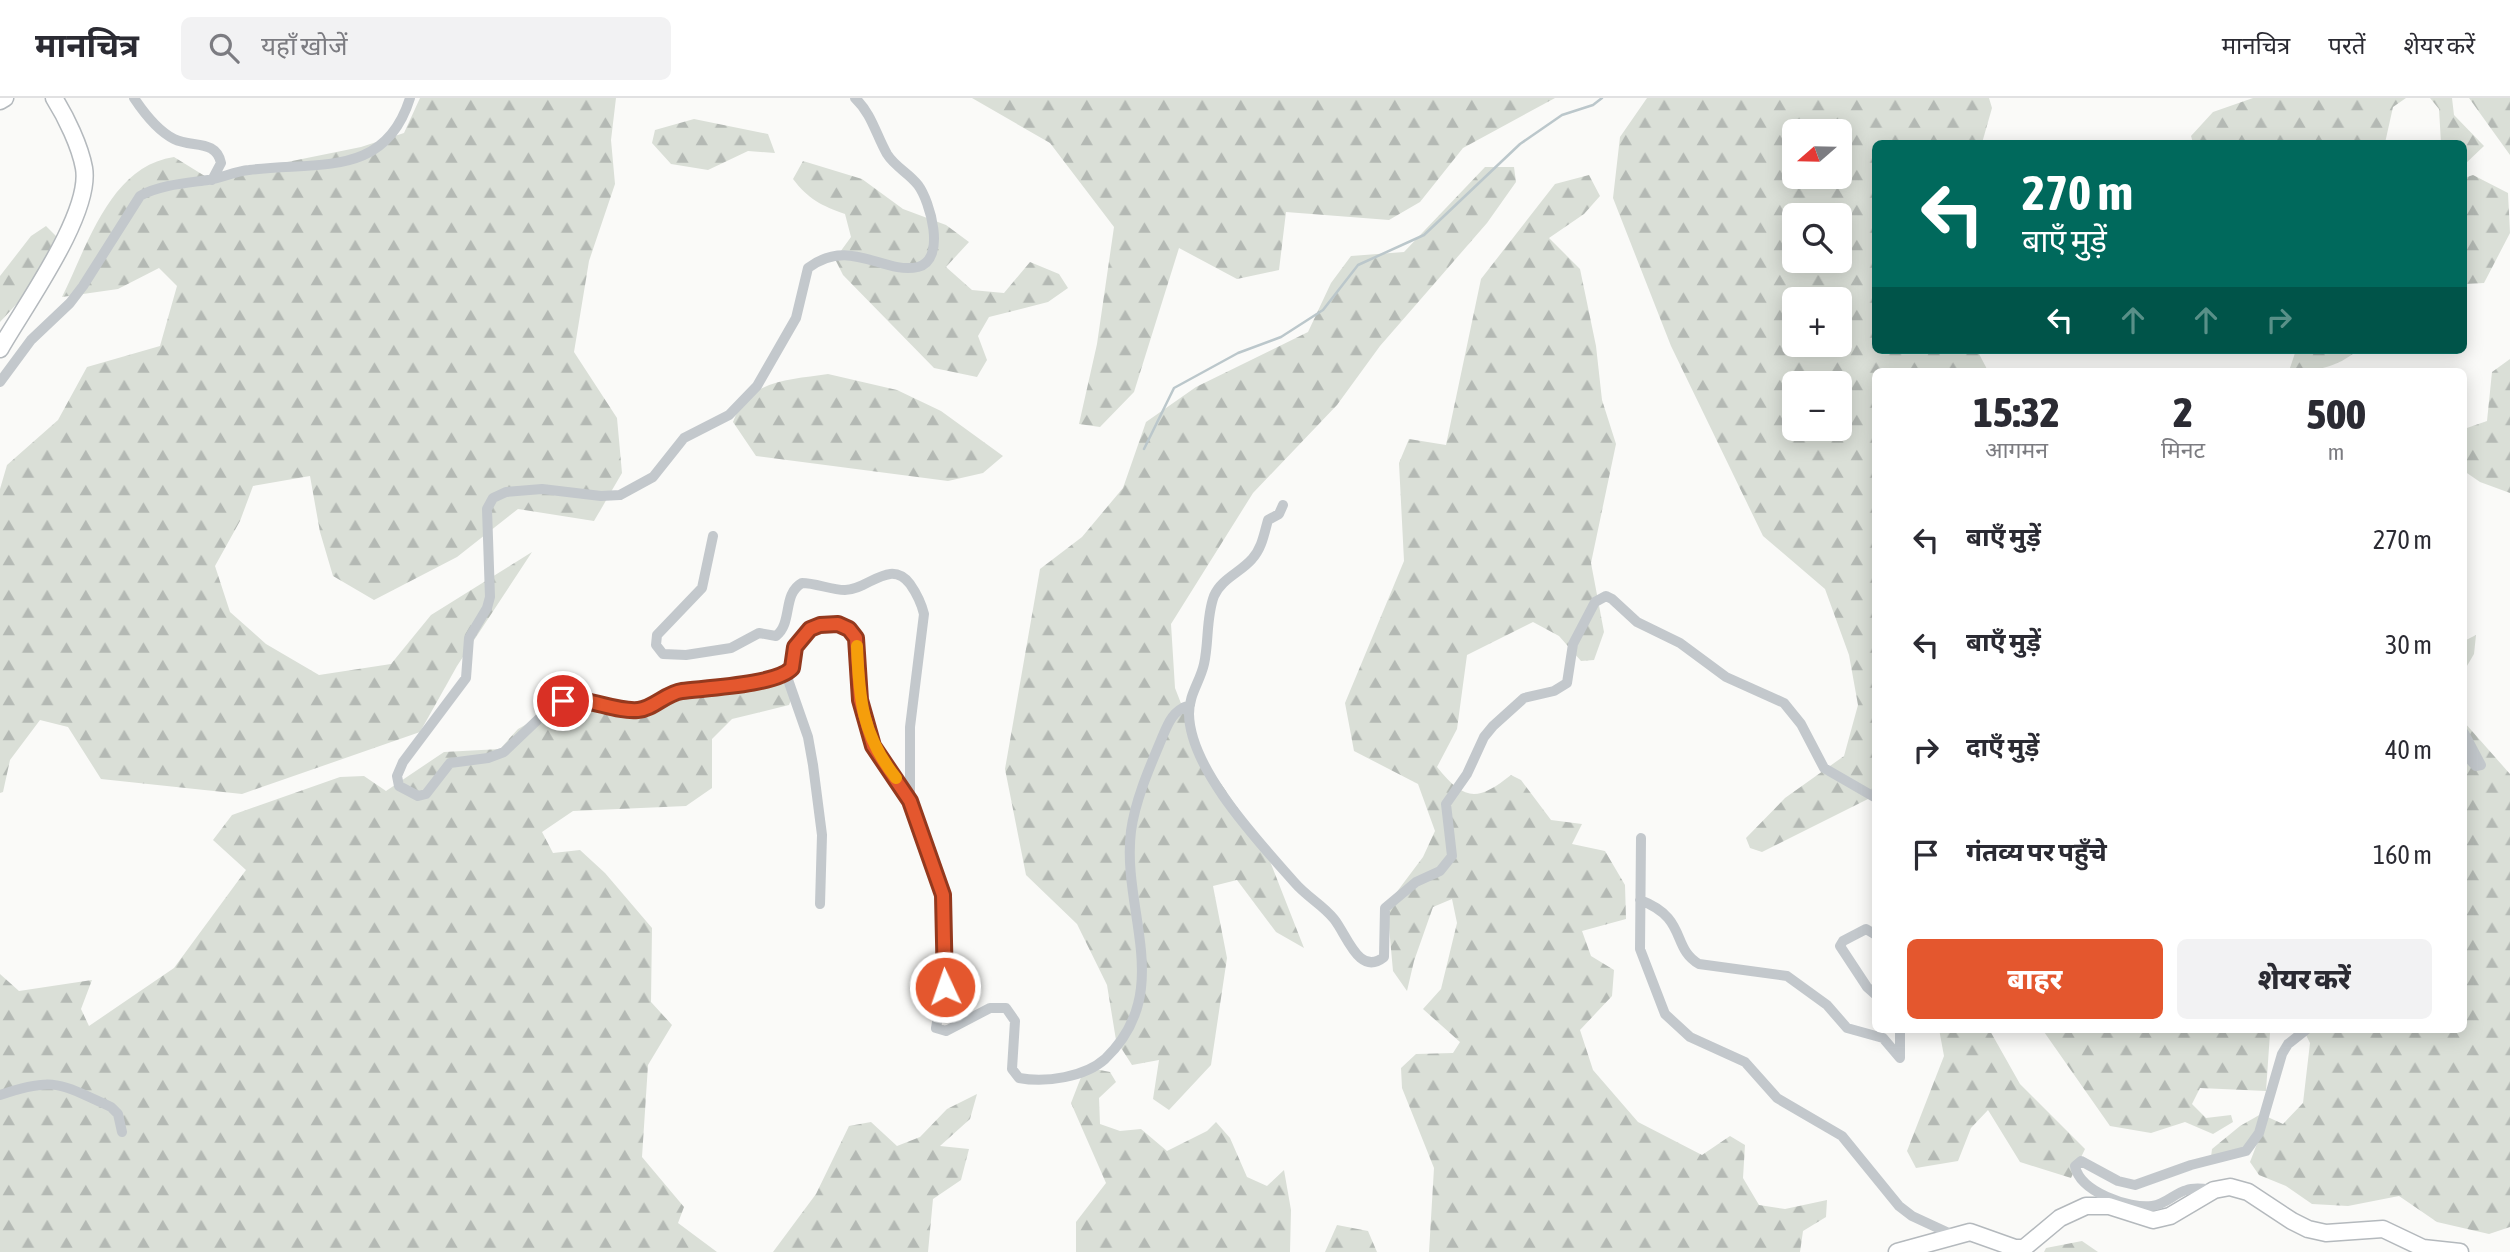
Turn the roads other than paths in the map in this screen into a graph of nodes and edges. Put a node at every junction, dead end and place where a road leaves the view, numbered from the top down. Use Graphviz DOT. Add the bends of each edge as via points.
graph roads {
  1 [pos="5,98"];
  2 [pos="54,98"];
  3 [pos="134,98"];
  4 [pos="410,98"];
  5 [pos="855,98"];
  6 [pos="0,101"];
  7 [pos="212,180"];
  8 [pos="0,349"];
  9 [pos="0,382"];
  10 [pos="1283,505"];
  11 [pos="713,536"];
  12 [pos="786,674"];
  13 [pos="1190,705"];
  14 [pos="2467,739"];
  15 [pos="2467,756"];
  16 [pos="1872,795"];
  17 [pos="910,801"];
  18 [pos="1641,838"];
  19 [pos="1640,900"];
  20 [pos="820,904"];
  21 [pos="1872,933"];
  22 [pos="1872,990"];
  23 [pos="1900,1033"];
  24 [pos="2302,1033"];
  25 [pos="0,1095"];
  26 [pos="122,1132"];
  27 [pos="2214,1190"];
  28 [pos="1953,1235"];
  29 [pos="1897,1252"];
  30 [pos="2460,1252"];
  1 -- 6 [label="highway"];
  2 -- 8 [label="highway" via="81,158 84,180 60,248"];
  3 -- 7 [label="street" via="165,134 218,152 220,167"];
  4 -- 7 [label="street" via="397,129 375,150 319,165 250,170"];
  5 -- 12 [label="street" via="872,119 889,158 920,189 934,238 933,254 914,267 845,255 812,265 804,274 796,318 757,386 729,415 684,438 653,477 640,485 620,495 558,489 506,492 493,498 487,512 490,597 469,638 466,678 399,768 397,780 418,796 430,792 445,767 456,760 504,752 563,701 585,700 638,710 674,692 733,687"];
  7 -- 9 [label="street" via="141,196 83,286 31,340"];
  10 -- 13 [label="street" via="1279,514 1268,520 1257,553 1215,594 1204,664"];
  11 -- 17 [label="street" via="702,587 657,635 656,645 663,654 736,647 759,633 776,636 783,628 793,591 802,583 845,590 886,574 899,575 918,596 924,614 910,727"];
  12 -- 17 [label="street" via="792,668 795,647 810,629 838,624 852,632 860,700 873,746"];
  12 -- 20 [label="street" via="813,765 822,843"];
  13 -- 16 [label="street" via="1194,742 1229,802 1297,885 1332,916 1355,953 1374,964 1384,957 1385,908 1416,882 1449,864 1446,804 1484,737 1524,698 1567,683 1573,644 1595,602 1605,596 1637,622 1680,643 1726,677 1784,703 1824,768"];
  13 -- 17 [label="street" via="1172,716 1131,831 1142,950 1137,1012 1115,1049 1081,1073 1025,1079 1016,1075 1011,1055 1015,1021 1001,1005 946,1031 936,1028 945,987 945,909"];
  14 -- 15 [label="street" via="2481,765"];
  18 -- 19 [label="street"];
  19 -- 23 [label="street" via="1670,917 1688,954 1699,964 1787,976 1827,1005 1847,1028 1883,1038 1899,1058"];
  19 -- 28 [label="street" via="1643,962 1658,1002 1673,1024 1690,1037 1745,1062 1777,1098 1842,1136 1899,1206"];
  21 -- 22 [label="street" via="1866,929 1843,941 1840,948"];
  24 -- 27 [label="street" via="2281,1054 2259,1133 2246,1151 2136,1185 2118,1181 2081,1161 2075,1166 2084,1183 2097,1193 2140,1206 2164,1204 2188,1189"];
  25 -- 26 [label="street" via="32,1084 54,1083 111,1107 118,1114"];
  27 -- 28 [label="highway" via="2153,1220 2109,1206 2086,1206 2060,1218 2024,1248 1979,1233"];
  27 -- 30 [label="highway" via="2230,1187 2248,1192 2308,1229 2326,1233 2383,1229 2423,1248"];
  28 -- 29 [label="highway"];
}
